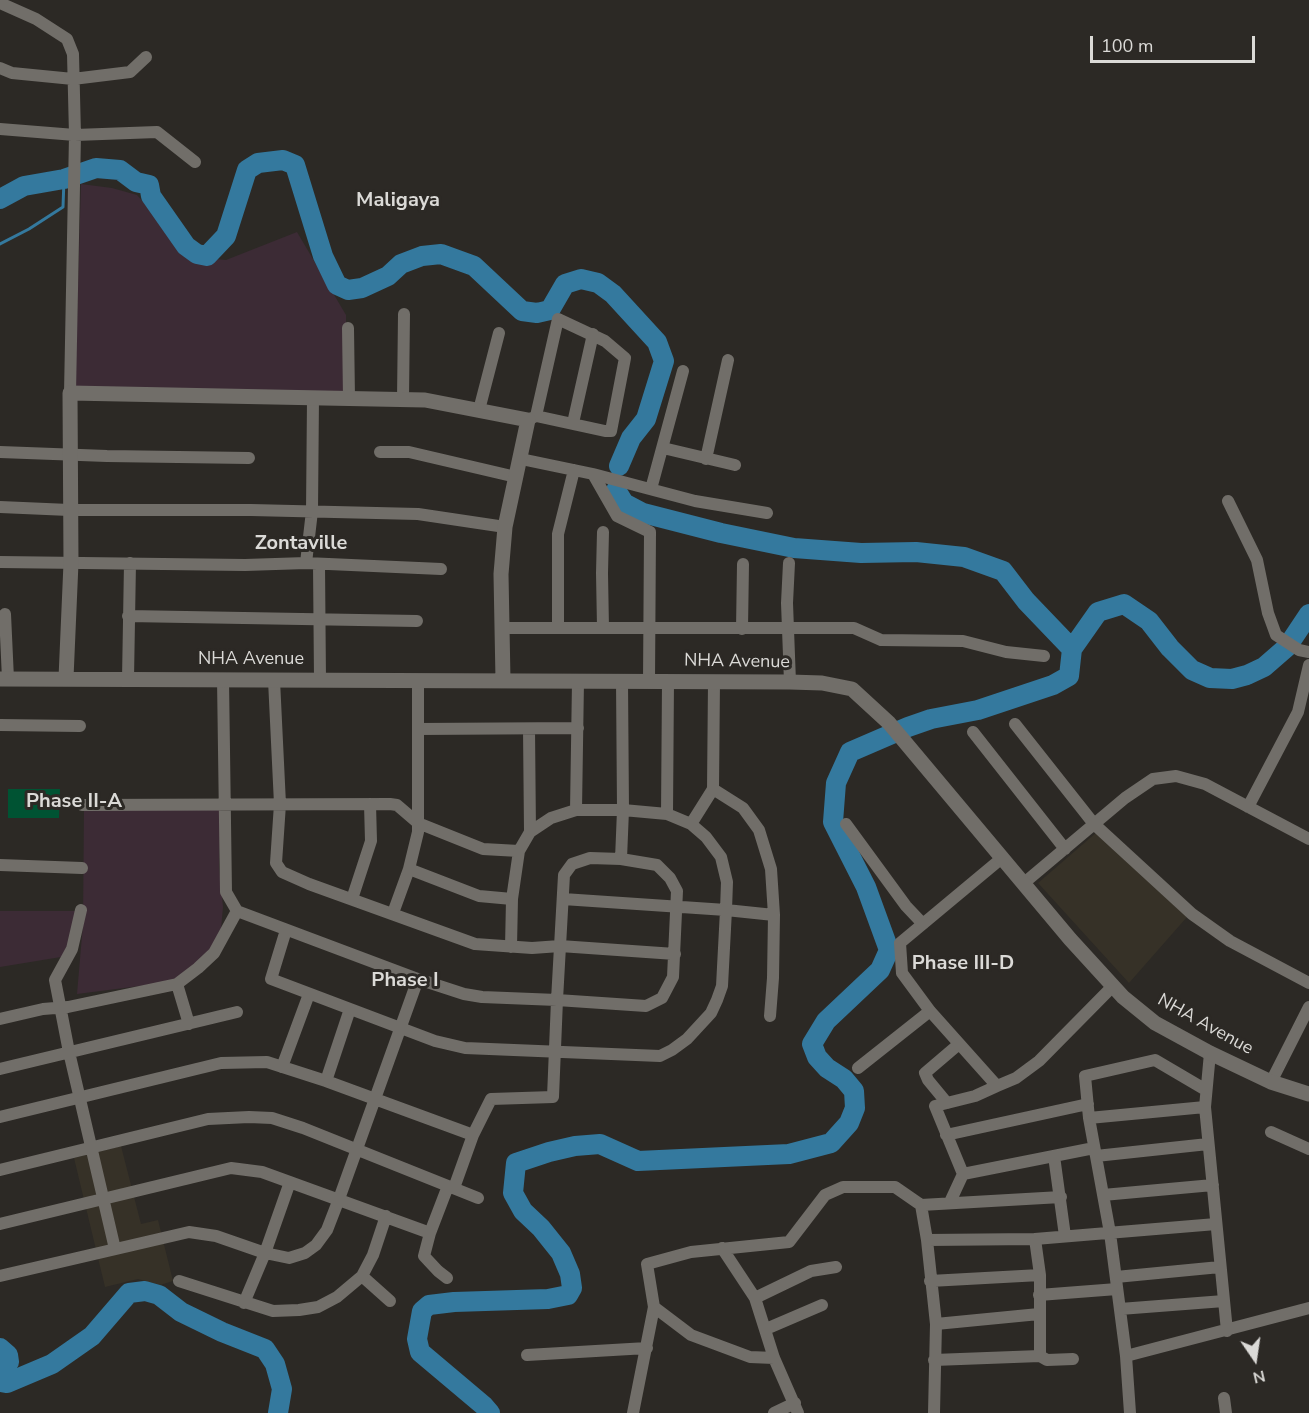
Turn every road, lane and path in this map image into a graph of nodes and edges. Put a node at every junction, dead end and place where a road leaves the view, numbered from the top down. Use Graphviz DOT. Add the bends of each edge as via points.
graph roads {
  1 [pos="0,3"];
  2 [pos="146,57"];
  3 [pos="0,68"];
  4 [pos="73,79"];
  5 [pos="0,129"];
  6 [pos="75,135"];
  7 [pos="195,162"];
  8 [pos="404,314"];
  9 [pos="348,328"];
  10 [pos="499,333"];
  11 [pos="593,334"];
  12 [pos="728,360"];
  13 [pos="683,371"];
  14 [pos="70,393"];
  15 [pos="313,398"];
  16 [pos="349,398"];
  17 [pos="403,399"];
  18 [pos="479,410"];
  19 [pos="532,418"];
  20 [pos="573,423"];
  21 [pos="663,448"];
  22 [pos="0,452"];
  23 [pos="71,453"];
  24 [pos="380,453"];
  25 [pos="249,458"];
  26 [pos="520,459"];
  27 [pos="706,459"];
  28 [pos="735,465"];
  29 [pos="574,470"];
  30 [pos="594,474"];
  31 [pos="516,477"];
  32 [pos="651,489"];
  33 [pos="1228,501"];
  34 [pos="0,507"];
  35 [pos="69,510"];
  36 [pos="312,512"];
  37 [pos="768,513"];
  38 [pos="505,527"];
  39 [pos="603,532"];
  40 [pos="0,561"];
  41 [pos="70,563"];
  42 [pos="130,563"];
  43 [pos="306,563"];
  44 [pos="789,563"];
  45 [pos="743,564"];
  46 [pos="319,565"];
  47 [pos="441,569"];
  48 [pos="5,614"];
  49 [pos="128,616"];
  50 [pos="321,619"];
  51 [pos="417,621"];
  52 [pos="502,628"];
  53 [pos="558,628"];
  54 [pos="603,628"];
  55 [pos="650,628"];
  56 [pos="742,628"];
  57 [pos="789,629"];
  58 [pos="1304,651"];
  59 [pos="1044,656"];
  60 [pos="1309,665"];
  61 [pos="66,678"];
  62 [pos="4,679"];
  63 [pos="128,679"];
  64 [pos="223,679"];
  65 [pos="274,680"];
  66 [pos="320,680"];
  67 [pos="502,680"];
  68 [pos="418,681"];
  69 [pos="578,681"];
  70 [pos="622,681"];
  71 [pos="649,681"];
  72 [pos="668,681"];
  73 [pos="714,682"];
  74 [pos="790,682"];
  75 [pos="0,724"];
  76 [pos="1015,724"];
  77 [pos="80,726"];
  78 [pos="578,728"];
  79 [pos="418,729"];
  80 [pos="529,729"];
  81 [pos="973,732"];
  82 [pos="713,789"];
  83 [pos="82,804"];
  84 [pos="280,804"];
  85 [pos="370,804"];
  86 [pos="224,805"];
  87 [pos="1248,807"];
  88 [pos="576,810"];
  89 [pos="624,810"];
  90 [pos="667,814"];
  91 [pos="418,823"];
  92 [pos="691,824"];
  93 [pos="846,824"];
  94 [pos="1095,824"];
  95 [pos="530,832"];
  96 [pos="1309,839"];
  97 [pos="1065,849"];
  98 [pos="519,851"];
  99 [pos="1002,858"];
  100 [pos="621,859"];
  101 [pos="0,865"];
  102 [pos="82,868"];
  103 [pos="409,870"];
  104 [pos="1024,883"];
  105 [pos="351,899"];
  106 [pos="512,899"];
  107 [pos="563,899"];
  108 [pos="677,908"];
  109 [pos="81,910"];
  110 [pos="726,910"];
  111 [pos="237,911"];
  112 [pos="393,913"];
  113 [pos="774,915"];
  114 [pos="923,924"];
  115 [pos="286,930"];
  116 [pos="511,946"];
  117 [pos="560,946"];
  118 [pos="675,954"];
  119 [pos="418,979"];
  120 [pos="1309,983"];
  121 [pos="177,984"];
  122 [pos="1112,987"];
  123 [pos="309,994"];
  124 [pos="557,1000"];
  125 [pos="1309,1007"];
  126 [pos="59,1008"];
  127 [pos="350,1009"];
  128 [pos="930,1011"];
  129 [pos="237,1012"];
  130 [pos="770,1016"];
  131 [pos="0,1019"];
  132 [pos="189,1024"];
  133 [pos="400,1028"];
  134 [pos="959,1044"];
  135 [pos="69,1052"];
  136 [pos="555,1053"];
  137 [pos="1210,1053"];
  138 [pos="282,1067"];
  139 [pos="858,1068"];
  140 [pos="0,1069"];
  141 [pos="326,1081"];
  142 [pos="1271,1082"];
  143 [pos="996,1086"];
  144 [pos="1206,1090"];
  145 [pos="1309,1094"];
  146 [pos="79,1098"];
  147 [pos="374,1098"];
  148 [pos="947,1103"];
  149 [pos="1088,1104"];
  150 [pos="1205,1107"];
  151 [pos="0,1117"];
  152 [pos="1089,1118"];
  153 [pos="1271,1132"];
  154 [pos="473,1135"];
  155 [pos="946,1135"];
  156 [pos="1208,1144"];
  157 [pos="91,1147"];
  158 [pos="356,1149"];
  159 [pos="1309,1149"];
  160 [pos="1095,1152"];
  161 [pos="1054,1155"];
  162 [pos="0,1170"];
  163 [pos="963,1174"];
  164 [pos="290,1182"];
  165 [pos="1212,1185"];
  166 [pos="451,1187"];
  167 [pos="1103,1196"];
  168 [pos="1061,1197"];
  169 [pos="478,1198"];
  170 [pos="104,1199"];
  171 [pos="339,1199"];
  172 [pos="950,1202"];
  173 [pos="921,1205"];
  174 [pos="386,1216"];
  175 [pos="0,1224"];
  176 [pos="1216,1224"];
  177 [pos="430,1233"];
  178 [pos="1110,1233"];
  179 [pos="1065,1236"];
  180 [pos="1035,1239"];
  181 [pos="927,1240"];
  182 [pos="722,1248"];
  183 [pos="116,1249"];
  184 [pos="265,1253"];
  185 [pos="837,1267"];
  186 [pos="1221,1267"];
  187 [pos="362,1275"];
  188 [pos="1040,1275"];
  189 [pos="0,1276"];
  190 [pos="447,1278"];
  191 [pos="179,1281"];
  192 [pos="930,1281"];
  193 [pos="1116,1283"];
  194 [pos="196,1287"];
  195 [pos="1039,1295"];
  196 [pos="755,1298"];
  197 [pos="190,1299"];
  198 [pos="390,1301"];
  199 [pos="1224,1301"];
  200 [pos="244,1303"];
  201 [pos="822,1305"];
  202 [pos="654,1307"];
  203 [pos="1309,1308"];
  204 [pos="1120,1310"];
  205 [pos="1039,1314"];
  206 [pos="936,1324"];
  207 [pos="766,1329"];
  208 [pos="1227,1331"];
  209 [pos="647,1348"];
  210 [pos="527,1355"];
  211 [pos="1040,1356"];
  212 [pos="1126,1356"];
  213 [pos="774,1358"];
  214 [pos="1073,1359"];
  215 [pos="934,1360"];
  216 [pos="1224,1398"];
  217 [pos="796,1408"];
  218 [pos="633,1413"];
  219 [pos="774,1413"];
  220 [pos="934,1413"];
  221 [pos="1130,1413"];
  222 [pos="1226,1413"];
  1 -- 4 [label="street" via="67,39 73,54"];
  2 -- 4 [label="street" via="130,72"];
  3 -- 4 [label="street" via="12,73"];
  4 -- 6 [label="street"];
  5 -- 6 [label="street"];
  6 -- 7 [label="street" via="157,132"];
  6 -- 14 [label="street"];
  8 -- 17 [label="street"];
  9 -- 16 [label="street"];
  10 -- 18 [label="street"];
  11 -- 19 [label="street" via="558,319"];
  11 -- 20 [label="street"];
  11 -- 20 [label="street" via="625,358 612,430"];
  12 -- 27 [label="street"];
  13 -- 21 [label="street"];
  14 -- 15 [label="street"];
  14 -- 23 [label="street"];
  15 -- 16 [label="street"];
  15 -- 36 [label="street"];
  16 -- 17 [label="street"];
  17 -- 18 [label="street"];
  18 -- 19 [label="street"];
  19 -- 20 [label="street"];
  19 -- 26 [label="street"];
  21 -- 27 [label="street"];
  21 -- 32 [label="street"];
  22 -- 23 [label="street"];
  23 -- 25 [label="street"];
  23 -- 35 [label="street"];
  24 -- 31 [label="street" via="409,452"];
  26 -- 29 [label="street"];
  26 -- 31 [label="street"];
  27 -- 28 [label="street"];
  29 -- 30 [label="street"];
  29 -- 53 [label="street" via="558,534"];
  30 -- 32 [label="street"];
  30 -- 55 [label="street" via="617,516 650,532"];
  31 -- 38 [label="street"];
  32 -- 37 [label="street"];
  33 -- 58 [label="street" via="1257,560 1276,635"];
  34 -- 35 [label="street"];
  35 -- 36 [label="street"];
  35 -- 41 [label="street"];
  36 -- 38 [label="street" via="418,514"];
  36 -- 43 [label="street"];
  38 -- 52 [label="street"];
  39 -- 54 [label="street"];
  40 -- 41 [label="street"];
  41 -- 42 [label="street"];
  41 -- 61 [label="street"];
  42 -- 43 [label="street"];
  42 -- 49 [label="street"];
  43 -- 46 [label="street"];
  44 -- 57 [label="street"];
  45 -- 56 [label="street"];
  46 -- 47 [label="street"];
  46 -- 50 [label="street"];
  48 -- 62 [label="street"];
  49 -- 50 [label="street"];
  49 -- 63 [label="street"];
  50 -- 51 [label="street"];
  50 -- 66 [label="street"];
  52 -- 53 [label="street"];
  52 -- 67 [label="street"];
  53 -- 54 [label="street"];
  54 -- 55 [label="street"];
  55 -- 56 [label="street"];
  55 -- 71 [label="street"];
  56 -- 57 [label="street"];
  57 -- 59 [label="street" via="854,628 881,640 963,641"];
  57 -- 74 [label="street"];
  60 -- 87 [label="street" via="1298,712"];
  61 -- 62 [label="street, NHA Avenue"];
  61 -- 63 [label="street, NHA Avenue"];
  63 -- 64 [label="street, NHA Avenue"];
  64 -- 65 [label="street, NHA Avenue"];
  64 -- 86 [label="street"];
  65 -- 66 [label="street, NHA Avenue"];
  65 -- 84 [label="street"];
  66 -- 68 [label="street, NHA Avenue"];
  67 -- 68 [label="street, NHA Avenue"];
  67 -- 69 [label="street, NHA Avenue"];
  68 -- 79 [label="street"];
  69 -- 70 [label="street, NHA Avenue"];
  69 -- 78 [label="street"];
  70 -- 71 [label="street, NHA Avenue"];
  70 -- 89 [label="street"];
  71 -- 72 [label="street, NHA Avenue"];
  72 -- 73 [label="street, NHA Avenue"];
  72 -- 90 [label="street"];
  73 -- 74 [label="street, NHA Avenue"];
  73 -- 82 [label="street"];
  74 -- 99 [label="street, NHA Avenue" via="852,689 889,723"];
  75 -- 77 [label="street"];
  76 -- 94 [label="street"];
  78 -- 80 [label="street"];
  78 -- 88 [label="street"];
  79 -- 80 [label="street"];
  79 -- 91 [label="street"];
  80 -- 95 [label="street"];
  81 -- 97 [label="street"];
  82 -- 92 [label="street"];
  82 -- 113 [label="street" via="743,808 759,830 771,869"];
  83 -- 86 [label="street"];
  84 -- 85 [label="street"];
  84 -- 86 [label="street"];
  84 -- 105 [label="street" via="276,860 279,869"];
  85 -- 91 [label="street" via="397,806"];
  85 -- 105 [label="street" via="371,841"];
  86 -- 111 [label="street" via="226,892"];
  87 -- 94 [label="street" via="1205,784 1176,776 1153,779"];
  87 -- 96 [label="street"];
  88 -- 89 [label="street"];
  88 -- 95 [label="street" via="551,818"];
  89 -- 90 [label="street"];
  89 -- 100 [label="street"];
  90 -- 92 [label="street"];
  91 -- 98 [label="street" via="483,849"];
  91 -- 103 [label="street"];
  92 -- 110 [label="street" via="721,857 727,882"];
  93 -- 114 [label="street"];
  94 -- 97 [label="street"];
  94 -- 120 [label="street" via="1192,914 1230,941"];
  95 -- 98 [label="street"];
  97 -- 104 [label="street"];
  98 -- 106 [label="street"];
  99 -- 104 [label="street, NHA Avenue"];
  99 -- 114 [label="street"];
  100 -- 107 [label="street" via="590,858 572,864 564,875"];
  100 -- 108 [label="street" via="657,865 677,891"];
  101 -- 102 [label="street"];
  103 -- 106 [label="street" via="479,896"];
  103 -- 112 [label="street"];
  104 -- 122 [label="street, NHA Avenue"];
  105 -- 112 [label="street"];
  106 -- 116 [label="street"];
  107 -- 108 [label="street"];
  107 -- 117 [label="street"];
  108 -- 110 [label="street"];
  108 -- 118 [label="street"];
  109 -- 126 [label="street" via="72,949 55,980"];
  110 -- 113 [label="street"];
  110 -- 136 [label="street" via="722,986 711,1013 687,1039 660,1056"];
  111 -- 115 [label="street"];
  111 -- 121 [label="street" via="214,953"];
  112 -- 116 [label="street" via="476,944"];
  113 -- 130 [label="street"];
  114 -- 128 [label="street" via="900,943 902,974"];
  115 -- 119 [label="street"];
  115 -- 123 [label="street" via="271,979"];
  116 -- 117 [label="street"];
  117 -- 118 [label="street"];
  117 -- 124 [label="street"];
  118 -- 124 [label="street" via="673,977 662,998 646,1006"];
  119 -- 124 [label="street" via="464,994"];
  119 -- 133 [label="street"];
  121 -- 126 [label="street"];
  121 -- 132 [label="street"];
  122 -- 137 [label="street, NHA Avenue" via="1155,1023"];
  122 -- 143 [label="street" via="1039,1061 1016,1078"];
  123 -- 127 [label="street"];
  123 -- 138 [label="street"];
  124 -- 136 [label="street"];
  125 -- 142 [label="street"];
  126 -- 131 [label="street"];
  126 -- 135 [label="street"];
  127 -- 133 [label="street"];
  127 -- 141 [label="street"];
  128 -- 134 [label="street"];
  128 -- 139 [label="street"];
  129 -- 132 [label="street"];
  132 -- 135 [label="street"];
  133 -- 136 [label="street" via="465,1048"];
  133 -- 147 [label="street"];
  134 -- 143 [label="street"];
  134 -- 148 [label="street" via="925,1073"];
  135 -- 140 [label="street"];
  135 -- 146 [label="street"];
  136 -- 154 [label="street" via="553,1097 494,1098"];
  137 -- 142 [label="street, NHA Avenue"];
  137 -- 144 [label="street"];
  138 -- 141 [label="street"];
  138 -- 146 [label="street" via="267,1062 221,1063"];
  141 -- 147 [label="street"];
  142 -- 145 [label="street, NHA Avenue"];
  143 -- 148 [label="street"];
  144 -- 149 [label="street" via="1155,1060 1085,1076"];
  144 -- 150 [label="street"];
  146 -- 151 [label="street"];
  146 -- 157 [label="street"];
  147 -- 154 [label="street"];
  147 -- 158 [label="street"];
  148 -- 155 [label="street" via="935,1106"];
  149 -- 152 [label="street"];
  149 -- 155 [label="street"];
  150 -- 152 [label="street"];
  150 -- 156 [label="street"];
  152 -- 160 [label="street"];
  153 -- 159 [label="street"];
  154 -- 166 [label="street"];
  155 -- 163 [label="street"];
  156 -- 160 [label="street"];
  156 -- 165 [label="street"];
  157 -- 158 [label="street" via="230,1116 272,1119"];
  157 -- 162 [label="street"];
  157 -- 170 [label="street"];
  158 -- 166 [label="street"];
  158 -- 171 [label="street"];
  160 -- 161 [label="street"];
  160 -- 167 [label="street"];
  161 -- 163 [label="street"];
  161 -- 168 [label="street"];
  163 -- 172 [label="street"];
  164 -- 170 [label="street" via="262,1172 231,1168"];
  164 -- 171 [label="street"];
  164 -- 184 [label="street"];
  165 -- 167 [label="street"];
  165 -- 176 [label="street"];
  166 -- 169 [label="street"];
  166 -- 177 [label="street"];
  167 -- 178 [label="street"];
  168 -- 172 [label="street"];
  168 -- 179 [label="street"];
  170 -- 175 [label="street"];
  170 -- 183 [label="street"];
  171 -- 174 [label="street"];
  171 -- 184 [label="street" via="327,1230 316,1245 289,1258"];
  172 -- 173 [label="street"];
  173 -- 181 [label="street"];
  173 -- 182 [label="street" via="895,1187 843,1187 825,1195 789,1242"];
  174 -- 177 [label="street"];
  174 -- 187 [label="street"];
  176 -- 178 [label="street"];
  176 -- 186 [label="street"];
  177 -- 190 [label="street" via="424,1256"];
  178 -- 179 [label="street"];
  178 -- 193 [label="street"];
  179 -- 180 [label="street"];
  180 -- 181 [label="street"];
  180 -- 188 [label="street"];
  181 -- 192 [label="street"];
  182 -- 196 [label="street"];
  182 -- 202 [label="street" via="647,1264"];
  183 -- 184 [label="street" via="189,1232 216,1236"];
  183 -- 189 [label="street"];
  184 -- 200 [label="street"];
  185 -- 196 [label="street" via="811,1271"];
  186 -- 193 [label="street"];
  186 -- 199 [label="street"];
  187 -- 198 [label="street"];
  187 -- 200 [label="street" via="337,1297 318,1307 273,1311"];
  188 -- 192 [label="street"];
  188 -- 195 [label="street"];
  191 -- 194 [label="street"];
  192 -- 206 [label="street"];
  193 -- 195 [label="street"];
  193 -- 204 [label="street"];
  194 -- 197 [label="street"];
  194 -- 200 [label="street"];
  195 -- 205 [label="street"];
  196 -- 207 [label="street"];
  199 -- 204 [label="street"];
  199 -- 208 [label="street"];
  201 -- 207 [label="street"];
  202 -- 209 [label="street"];
  202 -- 213 [label="street" via="691,1335 750,1356"];
  203 -- 208 [label="street"];
  204 -- 212 [label="street"];
  205 -- 206 [label="street"];
  205 -- 211 [label="street"];
  206 -- 215 [label="street"];
  207 -- 213 [label="street"];
  208 -- 212 [label="street"];
  209 -- 210 [label="street"];
  209 -- 218 [label="street"];
  211 -- 214 [label="street" via="1047,1360"];
  211 -- 215 [label="street"];
  212 -- 221 [label="street"];
  213 -- 217 [label="street"];
  215 -- 220 [label="street"];
  216 -- 222 [label="street"];
  217 -- 219 [label="street"];
}
